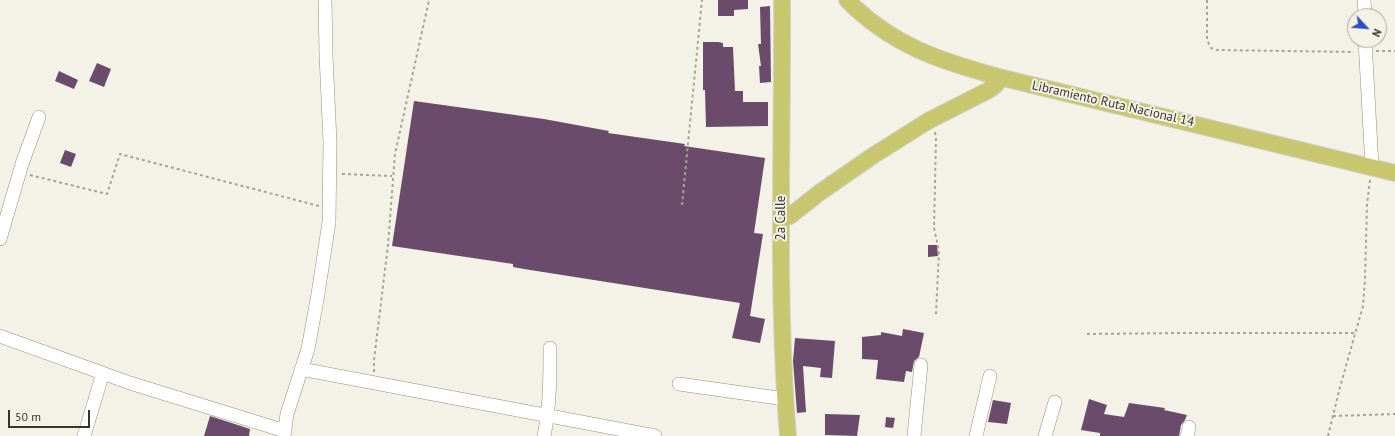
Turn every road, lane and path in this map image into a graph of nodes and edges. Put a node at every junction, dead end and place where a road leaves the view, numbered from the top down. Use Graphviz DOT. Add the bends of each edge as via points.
graph roads {
  1 [pos="325,0"];
  2 [pos="429,0"];
  3 [pos="702,0"];
  4 [pos="782,0"];
  5 [pos="848,0"];
  6 [pos="1207,0"];
  7 [pos="1347,46"];
  8 [pos="1365,48"];
  9 [pos="1377,48"];
  10 [pos="1395,51"];
  11 [pos="999,76"];
  12 [pos="39,117"];
  13 [pos="928,121"];
  14 [pos="1372,167"];
  15 [pos="19,172"];
  16 [pos="330,173"];
  17 [pos="1395,173"];
  18 [pos="392,176"];
  19 [pos="682,205"];
  20 [pos="329,208"];
  21 [pos="781,219"];
  22 [pos="0,239"];
  23 [pos="936,314"];
  24 [pos="1356,333"];
  25 [pos="1087,334"];
  26 [pos="0,336"];
  27 [pos="550,348"];
  28 [pos="921,366"];
  29 [pos="301,369"];
  30 [pos="103,373"];
  31 [pos="990,376"];
  32 [pos="374,383"];
  33 [pos="679,384"];
  34 [pos="785,399"];
  35 [pos="1055,402"];
  36 [pos="1395,414"];
  37 [pos="548,416"];
  38 [pos="1333,416"];
  39 [pos="285,434"];
  40 [pos="84,436"];
  41 [pos="544,436"];
  42 [pos="655,436"];
  43 [pos="788,436"];
  44 [pos="914,436"];
  45 [pos="976,436"];
  46 [pos="1045,436"];
  47 [pos="1328,436"];
  1 -- 16 [label="street"];
  2 -- 18 [label="path"];
  3 -- 19 [label="path"];
  4 -- 21 [label="main road, 2a Calle"];
  5 -- 11 [label="main road, Libramiento Ruta Nacional 14" via="868,20 916,49 951,63"];
  6 -- 7 [label="path" via="1207,40 1210,48 1217,50"];
  8 -- 14 [label="street"];
  9 -- 10 [label="path"];
  11 -- 13 [label="main road" via="995,86 990,90"];
  11 -- 14 [label="main road, Libramiento Ruta Nacional 14"];
  12 -- 15 [label="street"];
  13 -- 21 [label="main road" via="868,159 790,216"];
  13 -- 23 [label="path" via="936,137 934,228 939,251"];
  14 -- 17 [label="main road, Libramiento Ruta Nacional 14"];
  14 -- 24 [label="path" via="1367,204 1363,306"];
  15 -- 20 [label="path" via="107,194 120,154"];
  15 -- 22 [label="street"];
  16 -- 18 [label="path"];
  16 -- 20 [label="street"];
  18 -- 32 [label="path"];
  20 -- 29 [label="street" via="318,294 308,349"];
  21 -- 34 [label="main road, 2a Calle"];
  24 -- 25 [label="path"];
  24 -- 38 [label="path"];
  26 -- 30 [label="street"];
  27 -- 37 [label="street"];
  28 -- 44 [label="street"];
  29 -- 32 [label="street"];
  29 -- 39 [label="street" via="287,414"];
  30 -- 39 [label="street"];
  30 -- 40 [label="street"];
  31 -- 45 [label="street"];
  32 -- 37 [label="street"];
  33 -- 34 [label="street"];
  34 -- 43 [label="main road, 2a Calle"];
  35 -- 46 [label="street"];
  36 -- 38 [label="path"];
  37 -- 41 [label="street"];
  37 -- 42 [label="street"];
  38 -- 47 [label="path"];
}
